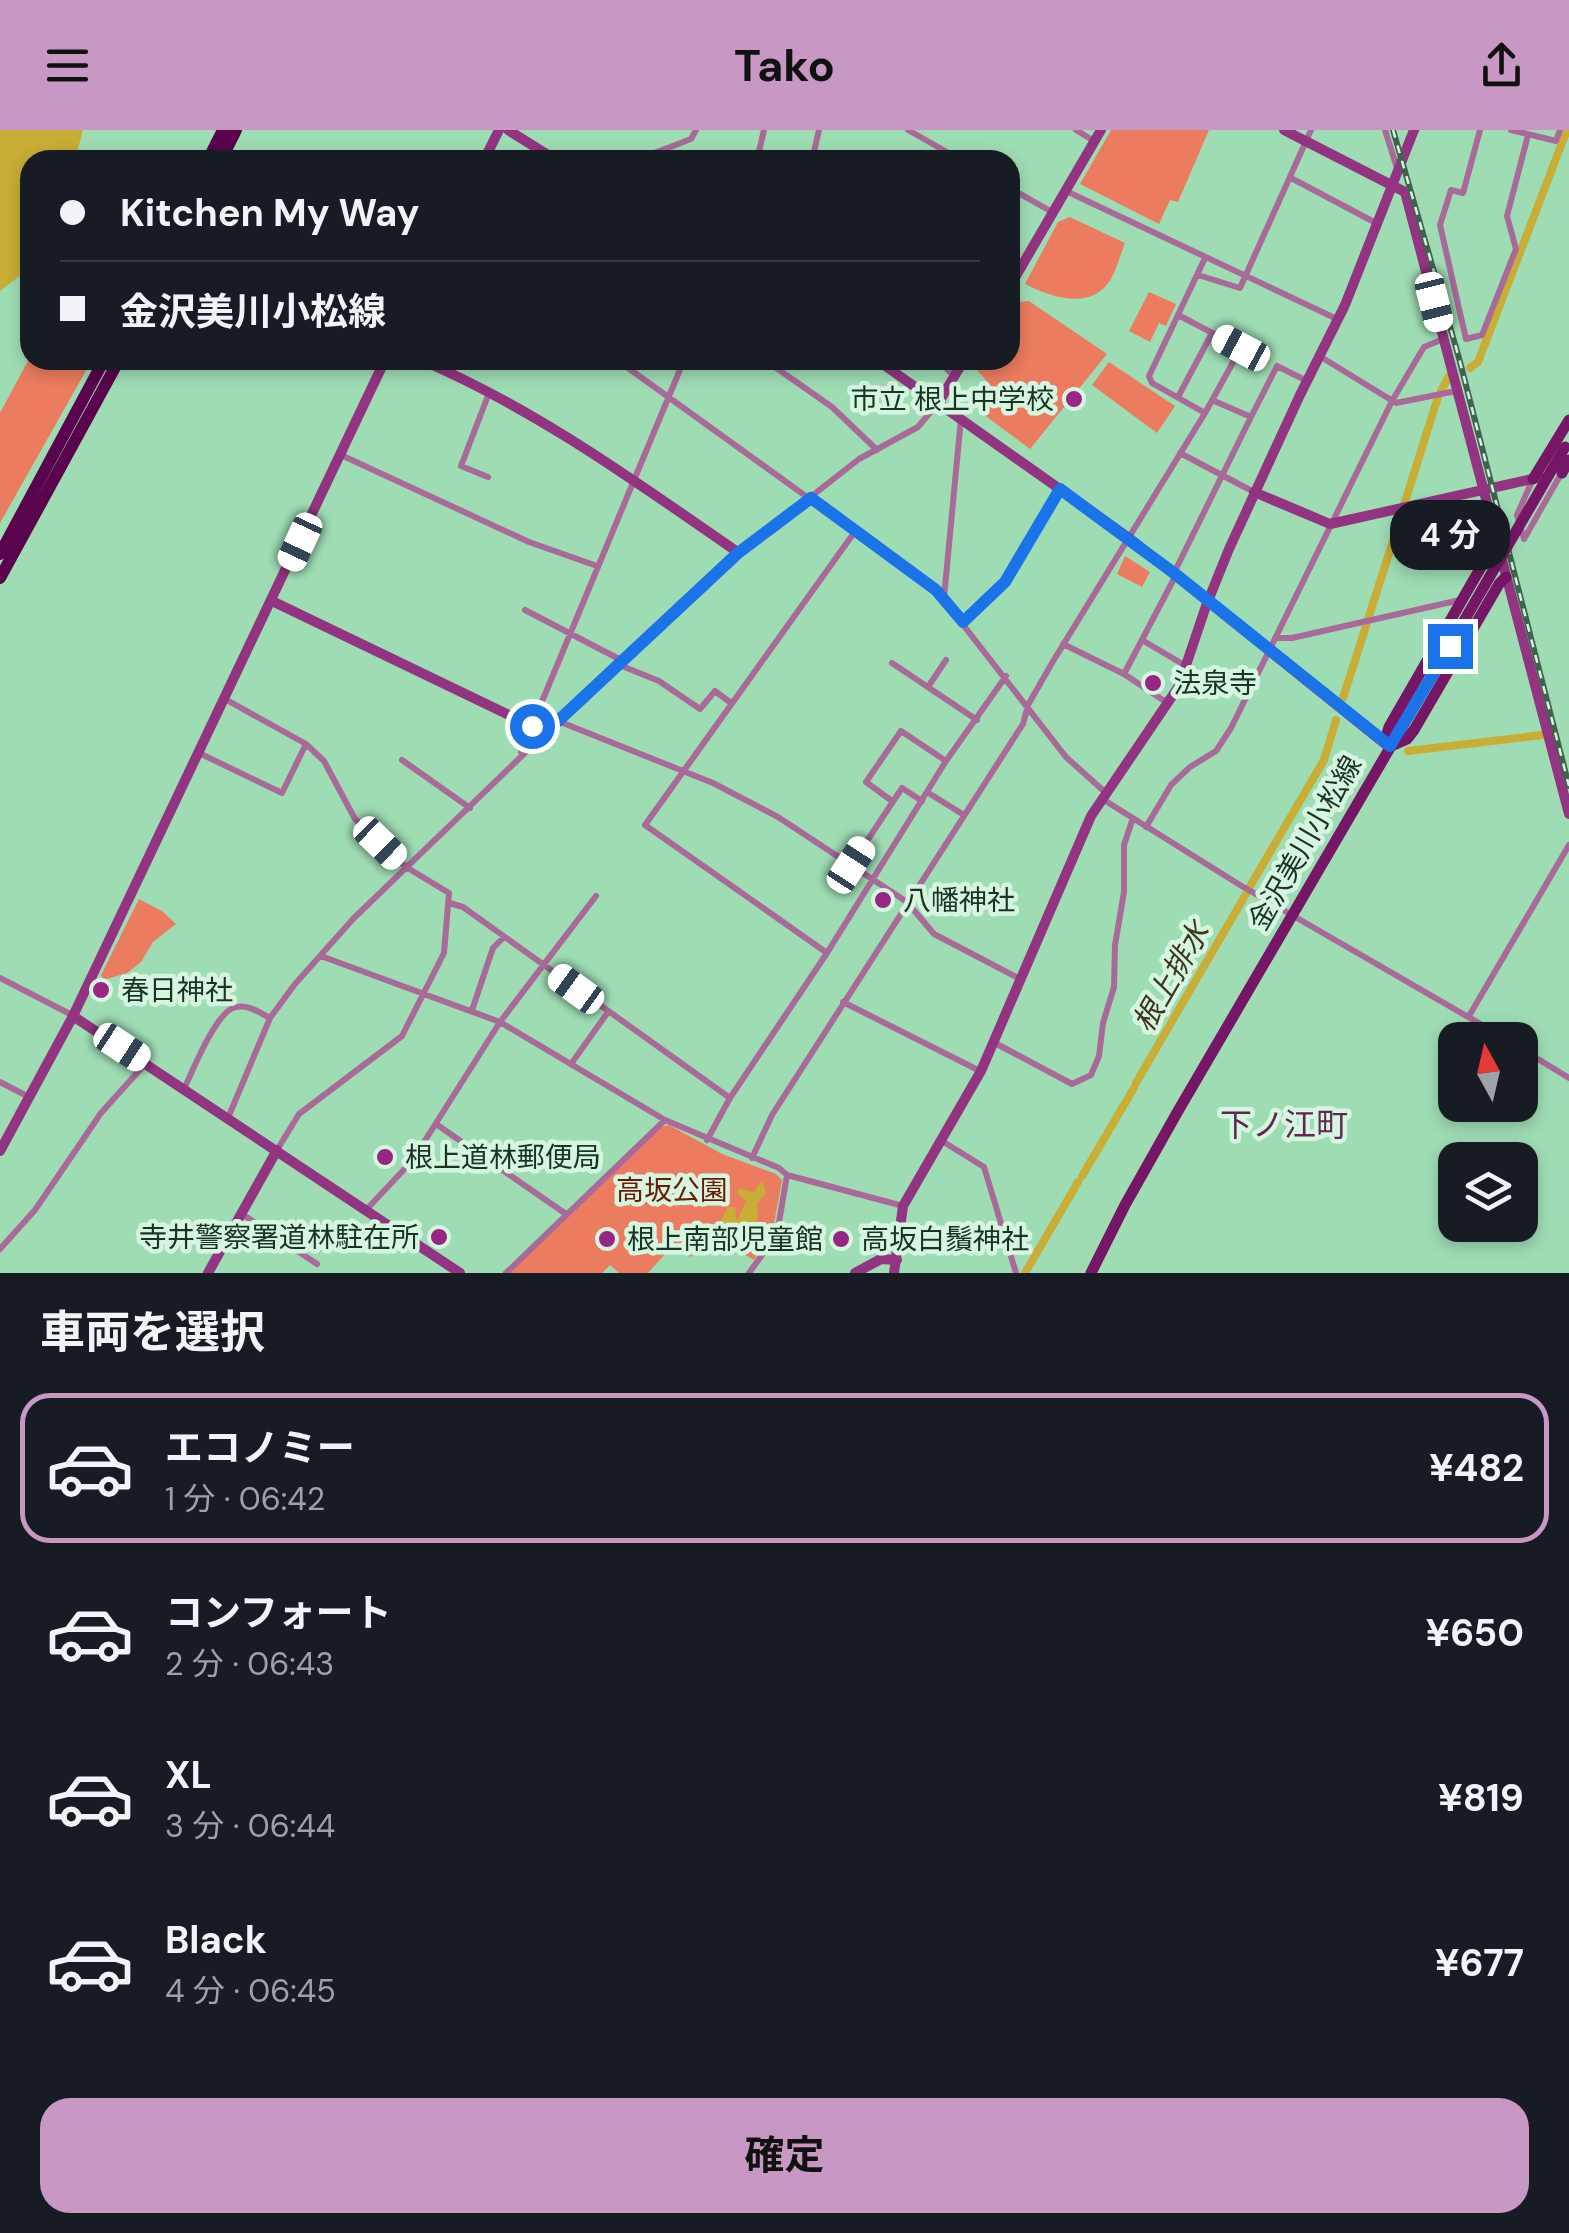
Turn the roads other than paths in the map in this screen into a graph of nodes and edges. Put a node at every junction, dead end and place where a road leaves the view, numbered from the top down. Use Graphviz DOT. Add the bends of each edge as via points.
graph roads {
  1 [pos="508,130"];
  2 [pos="696,130"];
  3 [pos="908,130"];
  4 [pos="1076,130"];
  5 [pos="1102,130"];
  6 [pos="1284,130"];
  7 [pos="1385,130"];
  8 [pos="1414,130"];
  9 [pos="1480,130"];
  10 [pos="1511,130"];
  11 [pos="1560,130"];
  12 [pos="1528,135"];
  13 [pos="1309,136"];
  14 [pos="1095,141"];
  15 [pos="540,150"];
  16 [pos="662,150"];
  17 [pos="943,150"];
  18 [pos="1397,168"];
  19 [pos="1291,178"];
  20 [pos="1391,183"];
  21 [pos="1066,191"];
  22 [pos="1020,194"];
  23 [pos="1053,212"];
  24 [pos="1376,222"];
  25 [pos="1205,258"];
  26 [pos="1020,269"];
  27 [pos="1198,276"];
  28 [pos="1246,276"];
  29 [pos="1180,316"];
  30 [pos="1337,320"];
  31 [pos="1212,332"];
  32 [pos="1443,338"];
  33 [pos="1320,357"];
  34 [pos="99,370"];
  35 [pos="114,370"];
  36 [pos="380,370"];
  37 [pos="443,370"];
  38 [pos="631,370"];
  39 [pos="680,370"];
  40 [pos="780,370"];
  41 [pos="892,370"];
  42 [pos="948,370"];
  43 [pos="957,370"];
  44 [pos="953,375"];
  45 [pos="1307,381"];
  46 [pos="490,392"];
  47 [pos="1456,392"];
  48 [pos="670,398"];
  49 [pos="1178,398"];
  50 [pos="1212,400"];
  51 [pos="1392,401"];
  52 [pos="939,402"];
  53 [pos="1204,413"];
  54 [pos="1250,417"];
  55 [pos="961,418"];
  56 [pos="1569,420"];
  57 [pos="876,450"];
  58 [pos="1568,450"];
  59 [pos="1180,453"];
  60 [pos="341,455"];
  61 [pos="1566,472"];
  62 [pos="1224,476"];
  63 [pos="488,477"];
  64 [pos="1533,480"];
  65 [pos="634,481"];
  66 [pos="1060,489"];
  67 [pos="1483,490"];
  68 [pos="1254,492"];
  69 [pos="811,498"];
  70 [pos="1330,524"];
  71 [pos="856,530"];
  72 [pos="1129,538"];
  73 [pos="1496,541"];
  74 [pos="738,553"];
  75 [pos="0,554"];
  76 [pos="598,566"];
  77 [pos="1175,574"];
  78 [pos="1506,577"];
  79 [pos="0,578"];
  80 [pos="1464,598"];
  81 [pos="944,599"];
  82 [pos="1208,600"];
  83 [pos="272,601"];
  84 [pos="526,610"];
  85 [pos="963,622"];
  86 [pos="570,634"];
  87 [pos="1276,638"];
  88 [pos="1142,640"];
  89 [pos="1063,644"];
  90 [pos="1270,652"];
  91 [pos="946,660"];
  92 [pos="619,662"];
  93 [pos="892,663"];
  94 [pos="1186,666"];
  95 [pos="1124,674"];
  96 [pos="1006,676"];
  97 [pos="928,687"];
  98 [pos="225,699"];
  99 [pos="731,703"];
  100 [pos="1169,704"];
  101 [pos="1028,706"];
  102 [pos="538,713"];
  103 [pos="976,720"];
  104 [pos="558,721"];
  105 [pos="532,726"];
  106 [pos="306,744"];
  107 [pos="1390,746"];
  108 [pos="200,753"];
  109 [pos="519,758"];
  110 [pos="402,760"];
  111 [pos="946,761"];
  112 [pos="682,771"];
  113 [pos="927,792"];
  114 [pos="1106,797"];
  115 [pos="892,801"];
  116 [pos="922,801"];
  117 [pos="470,808"];
  118 [pos="1569,814"];
  119 [pos="964,815"];
  120 [pos="1133,820"];
  121 [pos="1146,826"];
  122 [pos="1569,844"];
  123 [pos="851,865"];
  124 [pos="406,868"];
  125 [pos="871,879"];
  126 [pos="596,896"];
  127 [pos="907,902"];
  128 [pos="449,904"];
  129 [pos="1291,915"];
  130 [pos="504,937"];
  131 [pos="826,953"];
  132 [pos="321,956"];
  133 [pos="545,966"];
  134 [pos="0,978"];
  135 [pos="1022,980"];
  136 [pos="424,993"];
  137 [pos="843,1002"];
  138 [pos="472,1010"];
  139 [pos="608,1012"];
  140 [pos="73,1016"];
  141 [pos="1469,1017"];
  142 [pos="270,1018"];
  143 [pos="500,1022"];
  144 [pos="1477,1022"];
  145 [pos="994,1044"];
  146 [pos="1538,1059"];
  147 [pos="146,1062"];
  148 [pos="571,1064"];
  149 [pos="982,1071"];
  150 [pos="1569,1078"];
  151 [pos="0,1082"];
  152 [pos="184,1089"];
  153 [pos="30,1097"];
  154 [pos="730,1098"];
  155 [pos="228,1118"];
  156 [pos="665,1120"];
  157 [pos="436,1124"];
  158 [pos="707,1140"];
  159 [pos="942,1141"];
  160 [pos="277,1150"];
  161 [pos="0,1151"];
  162 [pos="752,1158"];
  163 [pos="786,1176"];
  164 [pos="903,1206"];
  165 [pos="366,1210"];
  166 [pos="242,1214"];
  167 [pos="566,1214"];
  168 [pos="0,1249"];
  169 [pos="897,1260"];
  170 [pos="317,1264"];
  171 [pos="208,1273"];
  172 [pos="460,1273"];
  173 [pos="506,1273"];
  174 [pos="750,1273"];
  175 [pos="855,1273"];
  176 [pos="894,1273"];
  177 [pos="1016,1273"];
  178 [pos="1091,1273"];
  1 -- 15 [label="street"];
  2 -- 16 [label="street" via="691,139"];
  3 -- 17 [label="street"];
  4 -- 14 [label="street"];
  5 -- 14 [label="street"];
  6 -- 13 [label="street"];
  7 -- 18 [label="street"];
  8 -- 18 [label="street"];
  9 -- 12 [label="street" via="1463,193 1450,190 1440,226 1466,339 1482,336 1516,249 1508,216"];
  10 -- 12 [label="street"];
  11 -- 12 [label="street" via="1556,141"];
  13 -- 19 [label="street"];
  13 -- 20 [label="street"];
  14 -- 21 [label="street"];
  18 -- 20 [label="street"];
  19 -- 24 [label="street"];
  19 -- 28 [label="street"];
  20 -- 24 [label="street"];
  20 -- 32 [label="street" via="1405,192"];
  21 -- 23 [label="street"];
  21 -- 25 [label="street"];
  22 -- 23 [label="street"];
  23 -- 26 [label="street"];
  24 -- 30 [label="street"];
  25 -- 27 [label="street"];
  25 -- 28 [label="street"];
  27 -- 28 [label="street" via="1240,288"];
  27 -- 29 [label="street"];
  28 -- 30 [label="street"];
  29 -- 31 [label="street"];
  29 -- 49 [label="street" via="1149,376"];
  30 -- 33 [label="street"];
  31 -- 49 [label="street"];
  31 -- 50 [label="street" via="1241,348"];
  32 -- 47 [label="street"];
  32 -- 51 [label="street" via="1424,347"];
  33 -- 45 [label="street"];
  33 -- 51 [label="street"];
  34 -- 75 [label="highway"];
  35 -- 79 [label="highway"];
  36 -- 60 [label="street"];
  37 -- 46 [label="street"];
  38 -- 48 [label="street"];
  39 -- 48 [label="street"];
  40 -- 57 [label="street"];
  41 -- 52 [label="street"];
  42 -- 44 [label="street"];
  43 -- 44 [label="street"];
  44 -- 52 [label="street"];
  45 -- 54 [label="street" via="1277,366"];
  45 -- 68 [label="street"];
  46 -- 63 [label="street" via="461,466"];
  46 -- 65 [label="street"];
  47 -- 51 [label="street"];
  47 -- 67 [label="street"];
  48 -- 65 [label="street"];
  48 -- 69 [label="street"];
  49 -- 53 [label="street"];
  50 -- 53 [label="street"];
  50 -- 54 [label="street"];
  51 -- 70 [label="street"];
  52 -- 55 [label="street"];
  52 -- 57 [label="street" via="918,427"];
  53 -- 59 [label="street"];
  54 -- 62 [label="street"];
  55 -- 66 [label="street"];
  55 -- 81 [label="street"];
  56 -- 64 [label="main road"];
  57 -- 69 [label="street"];
  58 -- 61 [label="main road"];
  58 -- 107 [label="main road, 金沢美川小松線, bridge"];
  59 -- 62 [label="street"];
  59 -- 72 [label="street"];
  60 -- 76 [label="street" via="529,542"];
  60 -- 83 [label="street"];
  61 -- 64 [label="street"];
  61 -- 64 [label="street" via="1524,539 1517,516"];
  62 -- 68 [label="street"];
  62 -- 77 [label="street"];
  64 -- 67 [label="street"];
  65 -- 74 [label="street"];
  65 -- 76 [label="street"];
  66 -- 72 [label="street"];
  66 -- 85 [label="street" via="1005,582"];
  67 -- 70 [label="street"];
  67 -- 73 [label="street"];
  68 -- 70 [label="street"];
  68 -- 82 [label="street"];
  69 -- 71 [label="street"];
  69 -- 74 [label="street"];
  70 -- 87 [label="street"];
  71 -- 81 [label="street"];
  71 -- 99 [label="street"];
  72 -- 77 [label="street"];
  72 -- 89 [label="street"];
  73 -- 78 [label="street"];
  73 -- 80 [label="main road"];
  74 -- 92 [label="street"];
  76 -- 86 [label="street"];
  77 -- 82 [label="street"];
  77 -- 88 [label="street"];
  78 -- 107 [label="main road" via="1414,730"];
  78 -- 118 [label="street"];
  80 -- 87 [label="street"];
  80 -- 107 [label="main road" via="1390,727"];
  81 -- 85 [label="street"];
  82 -- 90 [label="street"];
  82 -- 94 [label="street"];
  83 -- 98 [label="street"];
  83 -- 105 [label="street"];
  84 -- 86 [label="street"];
  85 -- 96 [label="street"];
  86 -- 92 [label="street"];
  86 -- 102 [label="street"];
  87 -- 90 [label="street"];
  88 -- 94 [label="street"];
  88 -- 95 [label="street"];
  89 -- 95 [label="street"];
  89 -- 101 [label="street"];
  90 -- 107 [label="street"];
  90 -- 121 [label="street" via="1216,751 1171,785"];
  91 -- 97 [label="street"];
  92 -- 99 [label="street" via="700,708 715,692"];
  92 -- 104 [label="street"];
  93 -- 97 [label="street"];
  94 -- 100 [label="street"];
  95 -- 100 [label="street"];
  96 -- 101 [label="street"];
  96 -- 103 [label="street"];
  97 -- 103 [label="street"];
  98 -- 106 [label="street"];
  98 -- 108 [label="street"];
  99 -- 112 [label="street"];
  100 -- 114 [label="street"];
  101 -- 114 [label="street"];
  101 -- 119 [label="street"];
  102 -- 104 [label="street"];
  102 -- 105 [label="street"];
  103 -- 111 [label="street"];
  104 -- 109 [label="street"];
  104 -- 112 [label="street"];
  105 -- 109 [label="street"];
  106 -- 108 [label="street" via="282,792"];
  106 -- 124 [label="street" via="324,761 355,818"];
  107 -- 129 [label="main road, 金沢美川小松線"];
  108 -- 140 [label="street"];
  109 -- 117 [label="street"];
  110 -- 117 [label="street"];
  111 -- 113 [label="street"];
  111 -- 115 [label="street" via="901,732 866,782"];
  112 -- 123 [label="street" via="778,817"];
  112 -- 131 [label="street" via="645,824"];
  113 -- 116 [label="street"];
  113 -- 119 [label="street"];
  114 -- 120 [label="street"];
  114 -- 135 [label="street"];
  115 -- 116 [label="street" via="902,788"];
  115 -- 123 [label="street"];
  116 -- 125 [label="street"];
  117 -- 124 [label="street"];
  119 -- 127 [label="street"];
  120 -- 121 [label="street"];
  120 -- 145 [label="street" via="1124,845 1114,987 1091,1074 1072,1084"];
  121 -- 129 [label="street"];
  122 -- 141 [label="street"];
  123 -- 125 [label="street"];
  124 -- 128 [label="street" via="446,890"];
  124 -- 132 [label="street"];
  125 -- 127 [label="street"];
  125 -- 131 [label="street"];
  126 -- 133 [label="street"];
  127 -- 135 [label="street" via="934,934"];
  127 -- 137 [label="street"];
  128 -- 130 [label="street"];
  128 -- 136 [label="street" via="444,953"];
  129 -- 141 [label="street"];
  129 -- 178 [label="main road, 金沢美川小松線"];
  130 -- 133 [label="street"];
  130 -- 138 [label="street" via="493,948"];
  131 -- 154 [label="street"];
  132 -- 136 [label="street"];
  132 -- 142 [label="street"];
  133 -- 139 [label="street"];
  133 -- 143 [label="street"];
  134 -- 140 [label="street"];
  135 -- 145 [label="street"];
  136 -- 138 [label="street"];
  136 -- 160 [label="street" via="402,1036 299,1114"];
  137 -- 149 [label="street"];
  137 -- 162 [label="street"];
  138 -- 143 [label="street"];
  139 -- 148 [label="street"];
  139 -- 154 [label="street"];
  140 -- 147 [label="street"];
  140 -- 153 [label="street"];
  141 -- 144 [label="street"];
  142 -- 152 [label="street" via="235,1006 222,1015"];
  142 -- 155 [label="street"];
  143 -- 148 [label="street"];
  143 -- 157 [label="street"];
  145 -- 149 [label="street"];
  146 -- 150 [label="street"];
  147 -- 152 [label="street"];
  147 -- 168 [label="street"];
  148 -- 156 [label="street"];
  149 -- 159 [label="street"];
  151 -- 153 [label="street"];
  152 -- 155 [label="street"];
  153 -- 161 [label="street"];
  154 -- 158 [label="street"];
  155 -- 160 [label="street"];
  156 -- 158 [label="street"];
  156 -- 167 [label="street"];
  157 -- 165 [label="street" via="412,1162"];
  157 -- 167 [label="street"];
  158 -- 162 [label="street"];
  159 -- 164 [label="street"];
  159 -- 177 [label="street" via="984,1168"];
  160 -- 165 [label="street"];
  160 -- 166 [label="street"];
  162 -- 163 [label="street"];
  163 -- 164 [label="street"];
  163 -- 174 [label="street" via="777,1234"];
  164 -- 169 [label="street"];
  165 -- 172 [label="street"];
  166 -- 170 [label="street"];
  166 -- 171 [label="street"];
  167 -- 173 [label="street"];
  169 -- 175 [label="street"];
  169 -- 176 [label="street"];
}
